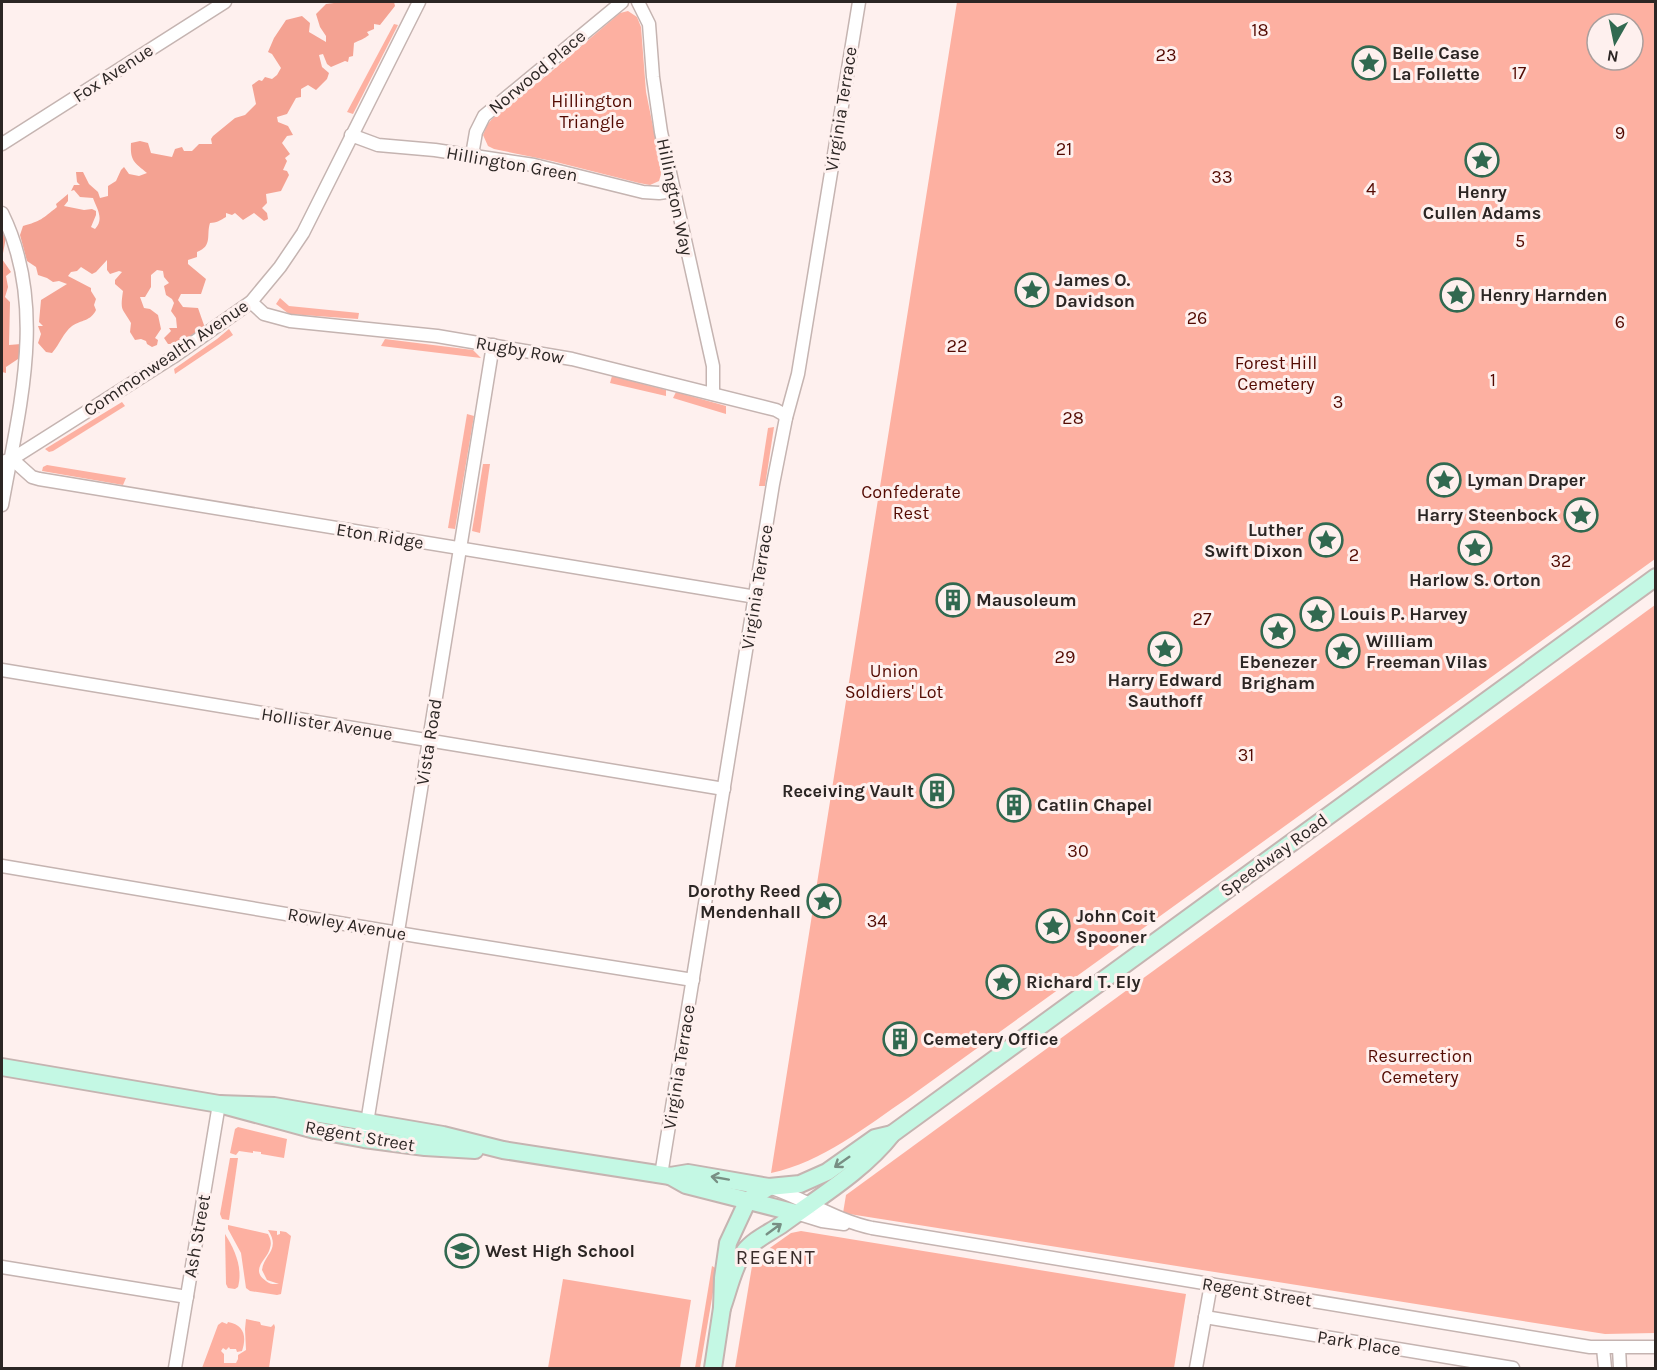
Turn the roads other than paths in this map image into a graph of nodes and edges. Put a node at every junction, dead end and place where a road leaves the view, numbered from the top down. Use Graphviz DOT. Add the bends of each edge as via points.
graph roads {
  1 [pos="225,2"];
  2 [pos="419,2"];
  3 [pos="622,2"];
  4 [pos="638,2"];
  5 [pos="859,2"];
  6 [pos="351,135"];
  7 [pos="2,144"];
  8 [pos="472,155"];
  9 [pos="673,191"];
  10 [pos="3,216"];
  11 [pos="251,302"];
  12 [pos="493,345"];
  13 [pos="713,394"];
  14 [pos="786,418"];
  15 [pos="7,461"];
  16 [pos="2,505"];
  17 [pos="461,549"];
  18 [pos="1656,578"];
  19 [pos="756,597"];
  20 [pos="2,670"];
  21 [pos="429,741"];
  22 [pos="724,789"];
  23 [pos="2,866"];
  24 [pos="398,933"];
  25 [pos="693,980"];
  26 [pos="2,1067"];
  27 [pos="219,1104"];
  28 [pos="367,1121"];
  29 [pos="892,1134"];
  30 [pos="364,1139"];
  31 [pos="503,1150"];
  32 [pos="665,1175"];
  33 [pos="769,1187"];
  34 [pos="748,1200"];
  35 [pos="803,1208"];
  36 [pos="2,1267"];
  37 [pos="1211,1284"];
  38 [pos="187,1297"];
  39 [pos="722,1308"];
  40 [pos="1205,1317"];
  41 [pos="1656,1347"];
  42 [pos="1603,1348"];
  43 [pos="1619,1348"];
  44 [pos="175,1368"];
  45 [pos="713,1368"];
  46 [pos="1197,1368"];
  47 [pos="1513,1368"];
  48 [pos="1605,1368"];
  49 [pos="1620,1368"];
  1 -- 7 [label="street, Fox Avenue"];
  2 -- 6 [label="street, Commonwealth Avenue"];
  3 -- 8 [label="street, Norwood Place" via="483,116"];
  4 -- 9 [label="street, Hillington Way" via="649,24 658,113"];
  5 -- 14 [label="street, Virginia Terrace" via="798,374"];
  6 -- 8 [label="street, Hillington Green" via="378,145"];
  6 -- 11 [label="street, Commonwealth Avenue" via="303,233"];
  8 -- 9 [label="street, Hillington Green" via="552,168 643,192"];
  9 -- 13 [label="street, Hillington Way" via="712,366"];
  10 -- 15 [label="street" via="17,251 27,310 27,349"];
  11 -- 12 [label="street, Rugby Row" via="264,314 290,321"];
  11 -- 15 [label="street, Commonwealth Avenue" via="173,357"];
  12 -- 13 [label="street, Rugby Row" via="596,364"];
  12 -- 17 [label="street, Vista Road"];
  13 -- 14 [label="street, Rugby Row" via="777,410"];
  14 -- 19 [label="street, Virginia Terrace"];
  15 -- 16 [label="street"];
  15 -- 17 [label="street, Eton Ridge" via="39,479"];
  17 -- 19 [label="street, Eton Ridge"];
  17 -- 21 [label="street, Vista Road"];
  18 -- 29 [label="main road, Speedway Road"];
  19 -- 22 [label="street, Virginia Terrace"];
  20 -- 21 [label="street, Hollister Avenue"];
  21 -- 22 [label="street, Hollister Avenue"];
  21 -- 24 [label="street, Vista Road"];
  22 -- 25 [label="street, Virginia Terrace"];
  23 -- 24 [label="street, Rowley Avenue"];
  24 -- 25 [label="street, Rowley Avenue"];
  24 -- 28 [label="street, Vista Road"];
  25 -- 32 [label="street, Virginia Terrace"];
  26 -- 27 [label="main road, Regent Street"];
  27 -- 28 [label="main road, Regent Street" via="274,1106"];
  27 -- 30 [label="main road, Regent Street"];
  27 -- 38 [label="street, Ash Street"];
  28 -- 30 [label="street, Vista Road"];
  28 -- 31 [label="main road, Regent Street"];
  29 -- 33 [label="main road, Speedway Road, one-way" via="875,1138 814,1179"];
  29 -- 35 [label="main road, Speedway Road" via="880,1150"];
  30 -- 31 [label="main road, Regent Street" via="425,1147"];
  31 -- 32 [label="main road, Regent Street"];
  33 -- 32 [label="main road, Regent Street, one-way" via="688,1173"];
  32 -- 34 [label="main road, Regent Street" via="686,1185"];
  33 -- 34 [label="main road"];
  33 -- 35 [label="street, Regent Street"];
  34 -- 35 [label="main road, Regent Street"];
  34 -- 39 [label="main road" via="728,1243"];
  35 -- 37 [label="street, Regent Street" via="822,1221"];
  39 -- 35 [label="main road, Speedway Road, one-way" via="742,1253"];
  36 -- 38 [label="street"];
  37 -- 40 [label="street"];
  37 -- 42 [label="street, Regent Street"];
  38 -- 44 [label="street, Ash Street"];
  39 -- 45 [label="main road"];
  40 -- 46 [label="street"];
  40 -- 47 [label="street, Park Place"];
  41 -- 43 [label="street, Regent Street"];
  42 -- 43 [label="street, Regent Street"];
  42 -- 48 [label="street"];
  43 -- 49 [label="street"];
}
